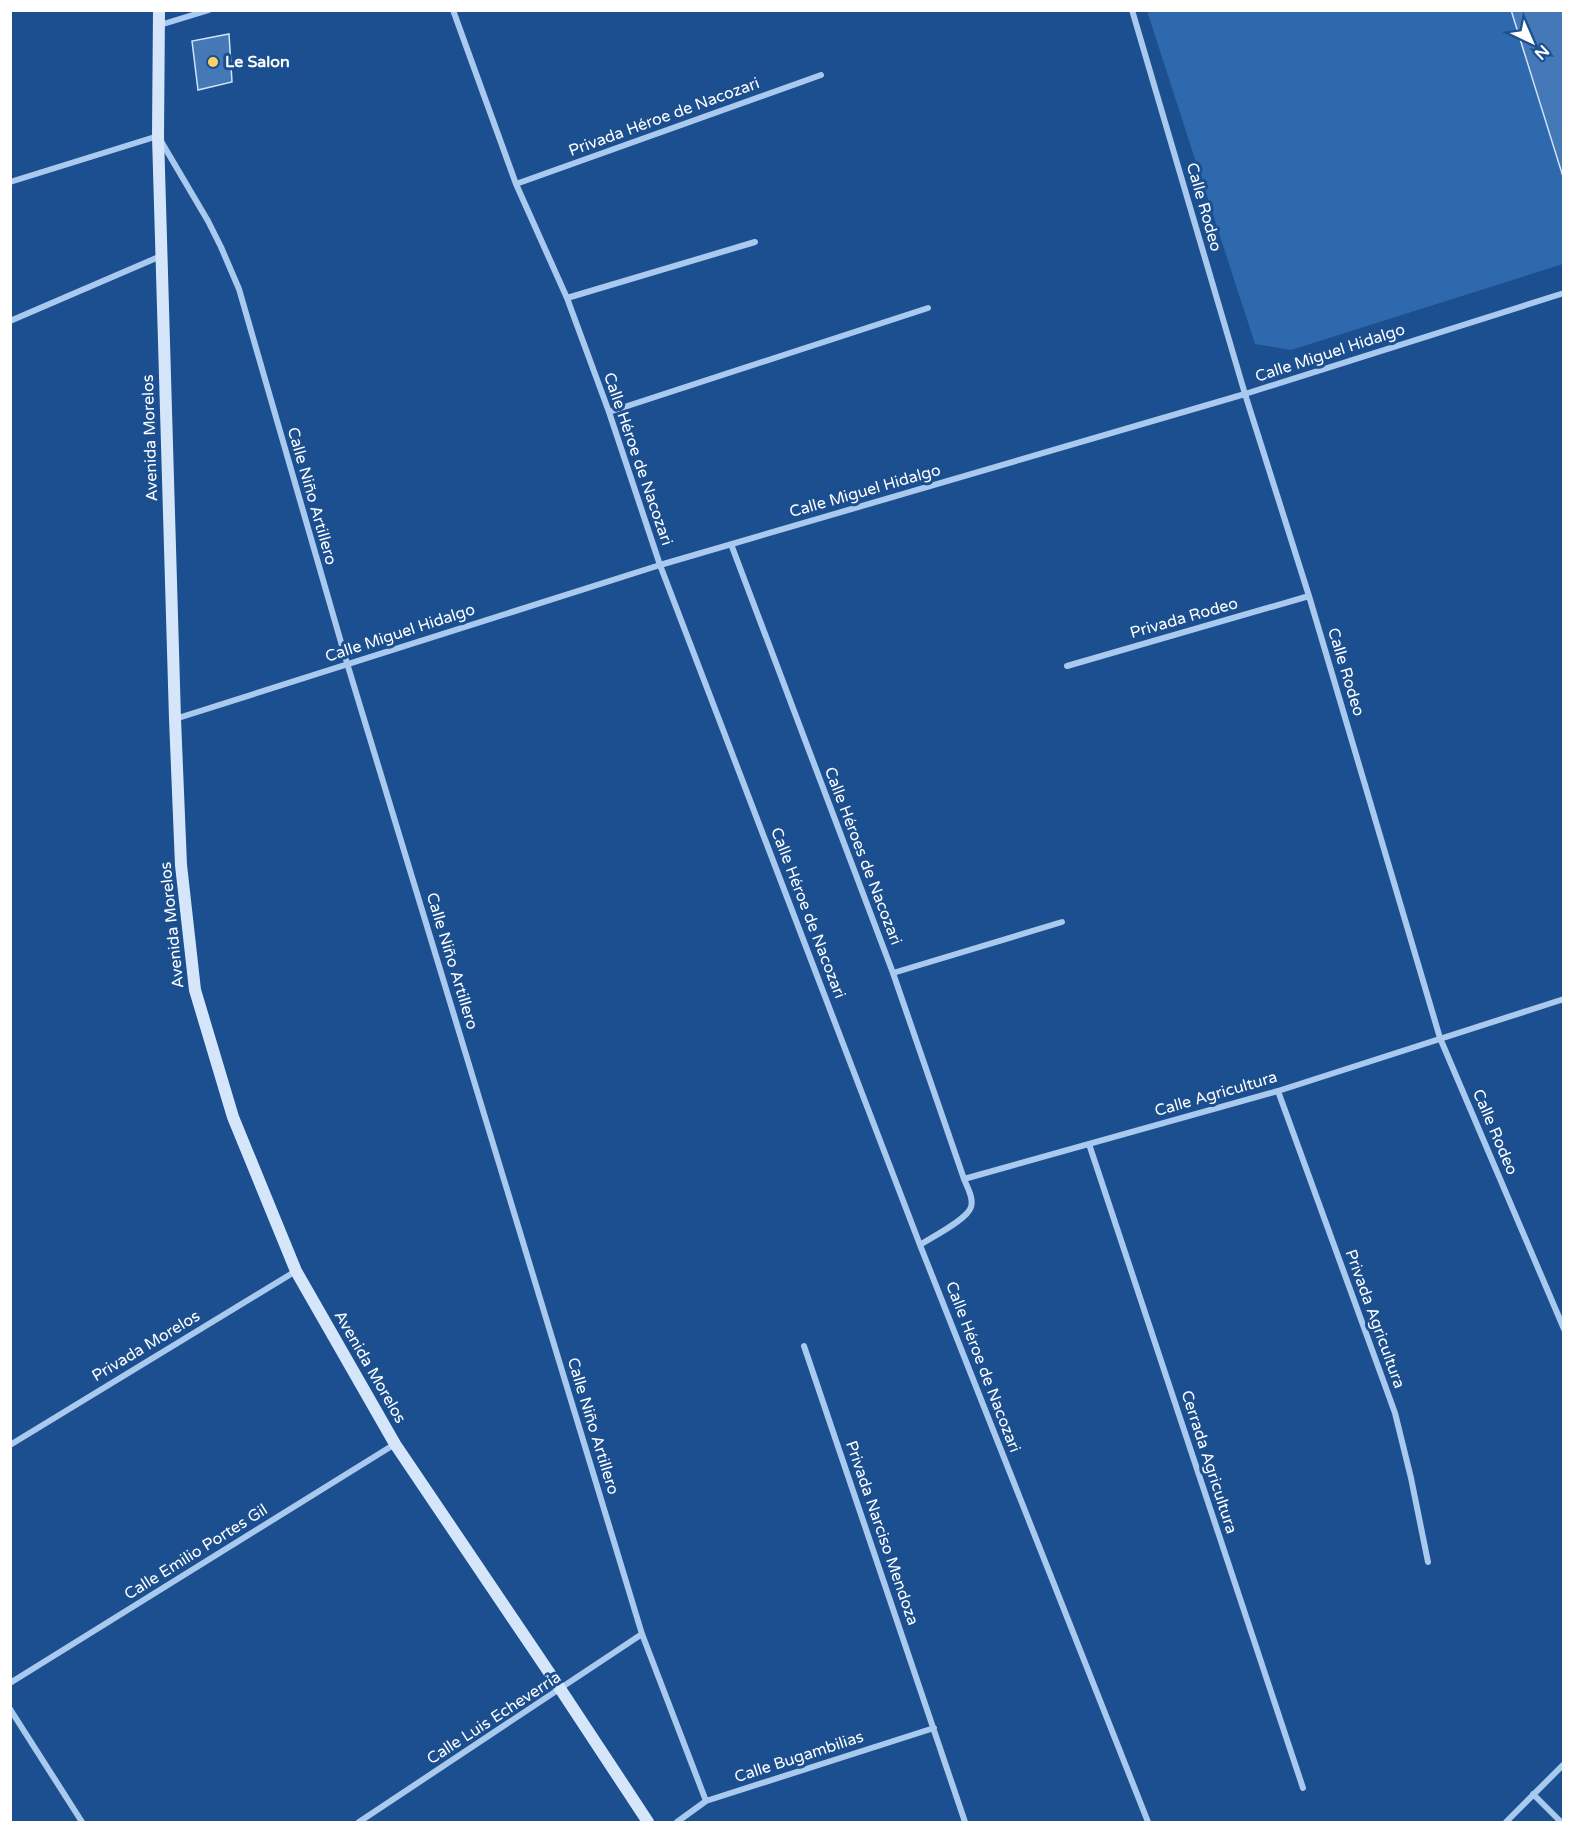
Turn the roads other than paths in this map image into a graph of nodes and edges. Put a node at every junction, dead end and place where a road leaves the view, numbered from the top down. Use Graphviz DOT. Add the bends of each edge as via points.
graph roads {
  1 [pos="159,10"];
  2 [pos="208,10"];
  3 [pos="453,10"];
  4 [pos="1132,10"];
  5 [pos="160,25"];
  6 [pos="821,75"];
  7 [pos="158,135"];
  8 [pos="10,182"];
  9 [pos="516,183"];
  10 [pos="755,242"];
  11 [pos="161,255"];
  12 [pos="1563,292"];
  13 [pos="567,298"];
  14 [pos="928,308"];
  15 [pos="10,321"];
  16 [pos="1245,394"];
  17 [pos="609,412"];
  18 [pos="731,544"];
  19 [pos="660,565"];
  20 [pos="1309,596"];
  21 [pos="347,663"];
  22 [pos="1067,666"];
  23 [pos="175,719"];
  24 [pos="1062,922"];
  25 [pos="893,973"];
  26 [pos="1563,999"];
  27 [pos="1440,1038"];
  28 [pos="1278,1091"];
  29 [pos="1089,1144"];
  30 [pos="964,1179"];
  31 [pos="920,1245"];
  32 [pos="296,1271"];
  33 [pos="1563,1329"];
  34 [pos="804,1346"];
  35 [pos="10,1444"];
  36 [pos="395,1444"];
  37 [pos="1428,1562"];
  38 [pos="642,1634"];
  39 [pos="10,1683"];
  40 [pos="561,1690"];
  41 [pos="10,1709"];
  42 [pos="934,1728"];
  43 [pos="1563,1764"];
  44 [pos="1303,1788"];
  45 [pos="1533,1794"];
  46 [pos="706,1802"];
  47 [pos="82,1822"];
  48 [pos="359,1822"];
  49 [pos="648,1822"];
  50 [pos="677,1822"];
  51 [pos="965,1822"];
  52 [pos="1148,1822"];
  53 [pos="1506,1822"];
  54 [pos="1561,1822"];
  1 -- 5 [label="main road, Avenida Morelos"];
  2 -- 5 [label="street"];
  3 -- 9 [label="street, Calle Héroe de Nacozari"];
  4 -- 16 [label="street, Calle Rodeo"];
  5 -- 7 [label="main road, Avenida Morelos"];
  6 -- 9 [label="street, Privada Héroe de Nacozari"];
  7 -- 8 [label="street"];
  7 -- 11 [label="main road, Avenida Morelos"];
  7 -- 21 [label="street, Calle Niño Artillero" via="217,238 239,289"];
  9 -- 13 [label="street, Calle Héroe de Nacozari"];
  10 -- 13 [label="street"];
  11 -- 15 [label="street"];
  11 -- 23 [label="main road, Avenida Morelos"];
  12 -- 16 [label="street, Calle Miguel Hidalgo"];
  13 -- 17 [label="street, Calle Héroe de Nacozari"];
  14 -- 17 [label="street"];
  16 -- 18 [label="street, Calle Miguel Hidalgo"];
  16 -- 20 [label="street, Calle Rodeo"];
  17 -- 19 [label="street, Calle Héroe de Nacozari"];
  18 -- 19 [label="street, Calle Miguel Hidalgo"];
  18 -- 25 [label="street, Calle Héroes de Nacozari"];
  19 -- 21 [label="street, Calle Miguel Hidalgo"];
  19 -- 31 [label="street, Calle Héroe de Nacozari"];
  20 -- 22 [label="street, Privada Rodeo"];
  20 -- 27 [label="street, Calle Rodeo"];
  21 -- 23 [label="street, Calle Miguel Hidalgo"];
  21 -- 38 [label="street, Calle Niño Artillero"];
  23 -- 32 [label="main road, Avenida Morelos" via="181,865 195,990 234,1117"];
  24 -- 25 [label="street"];
  25 -- 30 [label="street, Calle Héroes de Nacozari"];
  26 -- 27 [label="street, Calle Agricultura"];
  27 -- 28 [label="street, Calle Agricultura"];
  27 -- 33 [label="street, Calle Rodeo"];
  28 -- 29 [label="street, Calle Agricultura"];
  28 -- 37 [label="street, Privada Agricultura" via="1395,1413"];
  29 -- 30 [label="street, Calle Agricultura"];
  29 -- 44 [label="street, Cerrada Agricultura"];
  30 -- 31 [label="street" via="972,1198 971,1208"];
  31 -- 52 [label="street, Calle Héroe de Nacozari"];
  32 -- 35 [label="street, Privada Morelos"];
  32 -- 36 [label="main road, Avenida Morelos"];
  34 -- 42 [label="street, Privada Narciso Mendoza"];
  36 -- 39 [label="street, Calle Emilio Portes Gil"];
  36 -- 40 [label="main road, Avenida Morelos"];
  38 -- 40 [label="street, Calle Luis Echeverría"];
  38 -- 46 [label="street, Calle Niño Artillero"];
  40 -- 48 [label="street, Calle Luis Echeverría"];
  40 -- 49 [label="main road, Avenida Morelos"];
  41 -- 47 [label="street"];
  42 -- 46 [label="street, Calle Bugambilias"];
  42 -- 51 [label="street, Privada Narciso Mendoza"];
  43 -- 45 [label="street"];
  45 -- 53 [label="street"];
  45 -- 54 [label="street"];
  46 -- 50 [label="street, Calle Bugambilias"];
}
